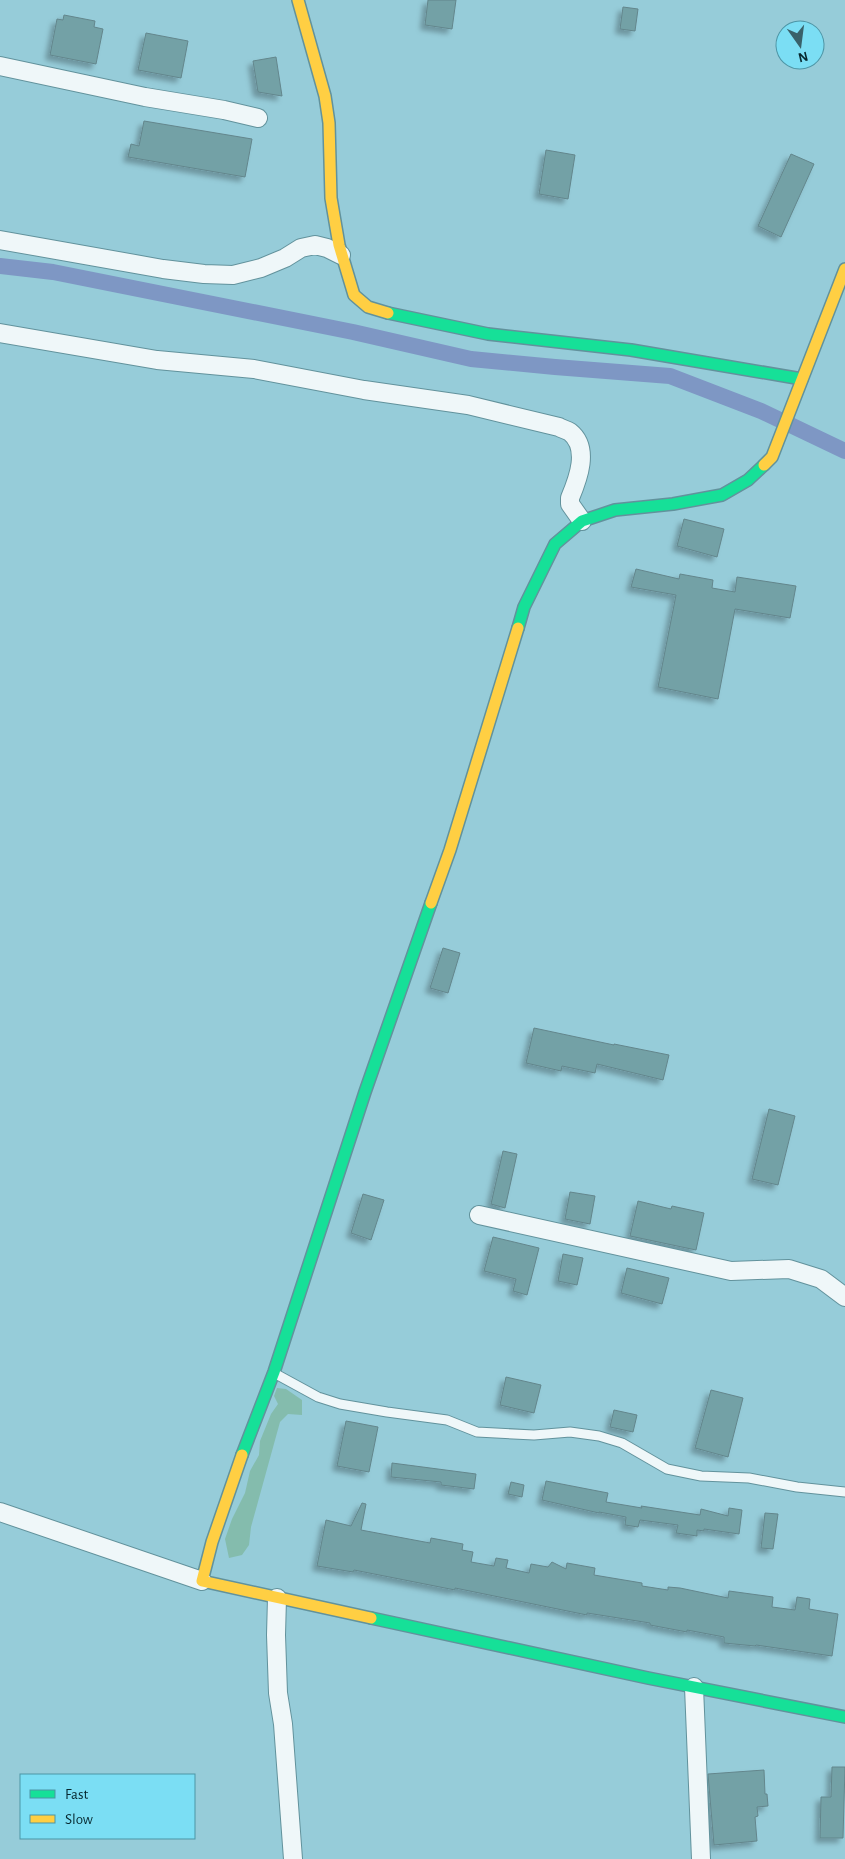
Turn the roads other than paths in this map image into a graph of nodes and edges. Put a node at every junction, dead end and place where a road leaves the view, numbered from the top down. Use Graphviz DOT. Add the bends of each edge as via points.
graph roads {
  1 [pos="298,0"];
  2 [pos="0,66"];
  3 [pos="258,118"];
  4 [pos="0,240"];
  5 [pos="341,255"];
  6 [pos="845,269"];
  7 [pos="0,333"];
  8 [pos="802,379"];
  9 [pos="582,521"];
  10 [pos="479,1215"];
  11 [pos="845,1297"];
  12 [pos="274,1372"];
  13 [pos="845,1492"];
  14 [pos="0,1512"];
  15 [pos="202,1581"];
  16 [pos="277,1598"];
  17 [pos="694,1687"];
  18 [pos="845,1717"];
  19 [pos="292,1859"];
  20 [pos="700,1859"];
  1 -- 5 [label="street" via="325,96 331,198"];
  2 -- 3 [label="street"];
  4 -- 5 [label="street" via="204,274 233,275 261,268 300,248 315,245"];
  5 -- 8 [label="street" via="354,295 368,307 390,314 488,334 631,350"];
  6 -- 8 [label="street"];
  7 -- 9 [label="street" via="157,360 254,369 468,405 559,427 570,432 580,446 581,465 570,504"];
  8 -- 9 [label="street" via="772,457 748,480 722,495 615,510"];
  9 -- 12 [label="street" via="556,544 524,607 450,850"];
  10 -- 11 [label="street" via="732,1271 788,1269 821,1279"];
  12 -- 13 [label="lane" via="318,1397 340,1404 447,1420 477,1432 534,1436 570,1432 599,1436 622,1443 667,1469 701,1476 749,1478"];
  12 -- 15 [label="street" via="230,1487"];
  14 -- 15 [label="street"];
  15 -- 16 [label="street"];
  16 -- 17 [label="street"];
  16 -- 19 [label="street" via="278,1693"];
  17 -- 18 [label="street"];
  17 -- 20 [label="street"];
}
